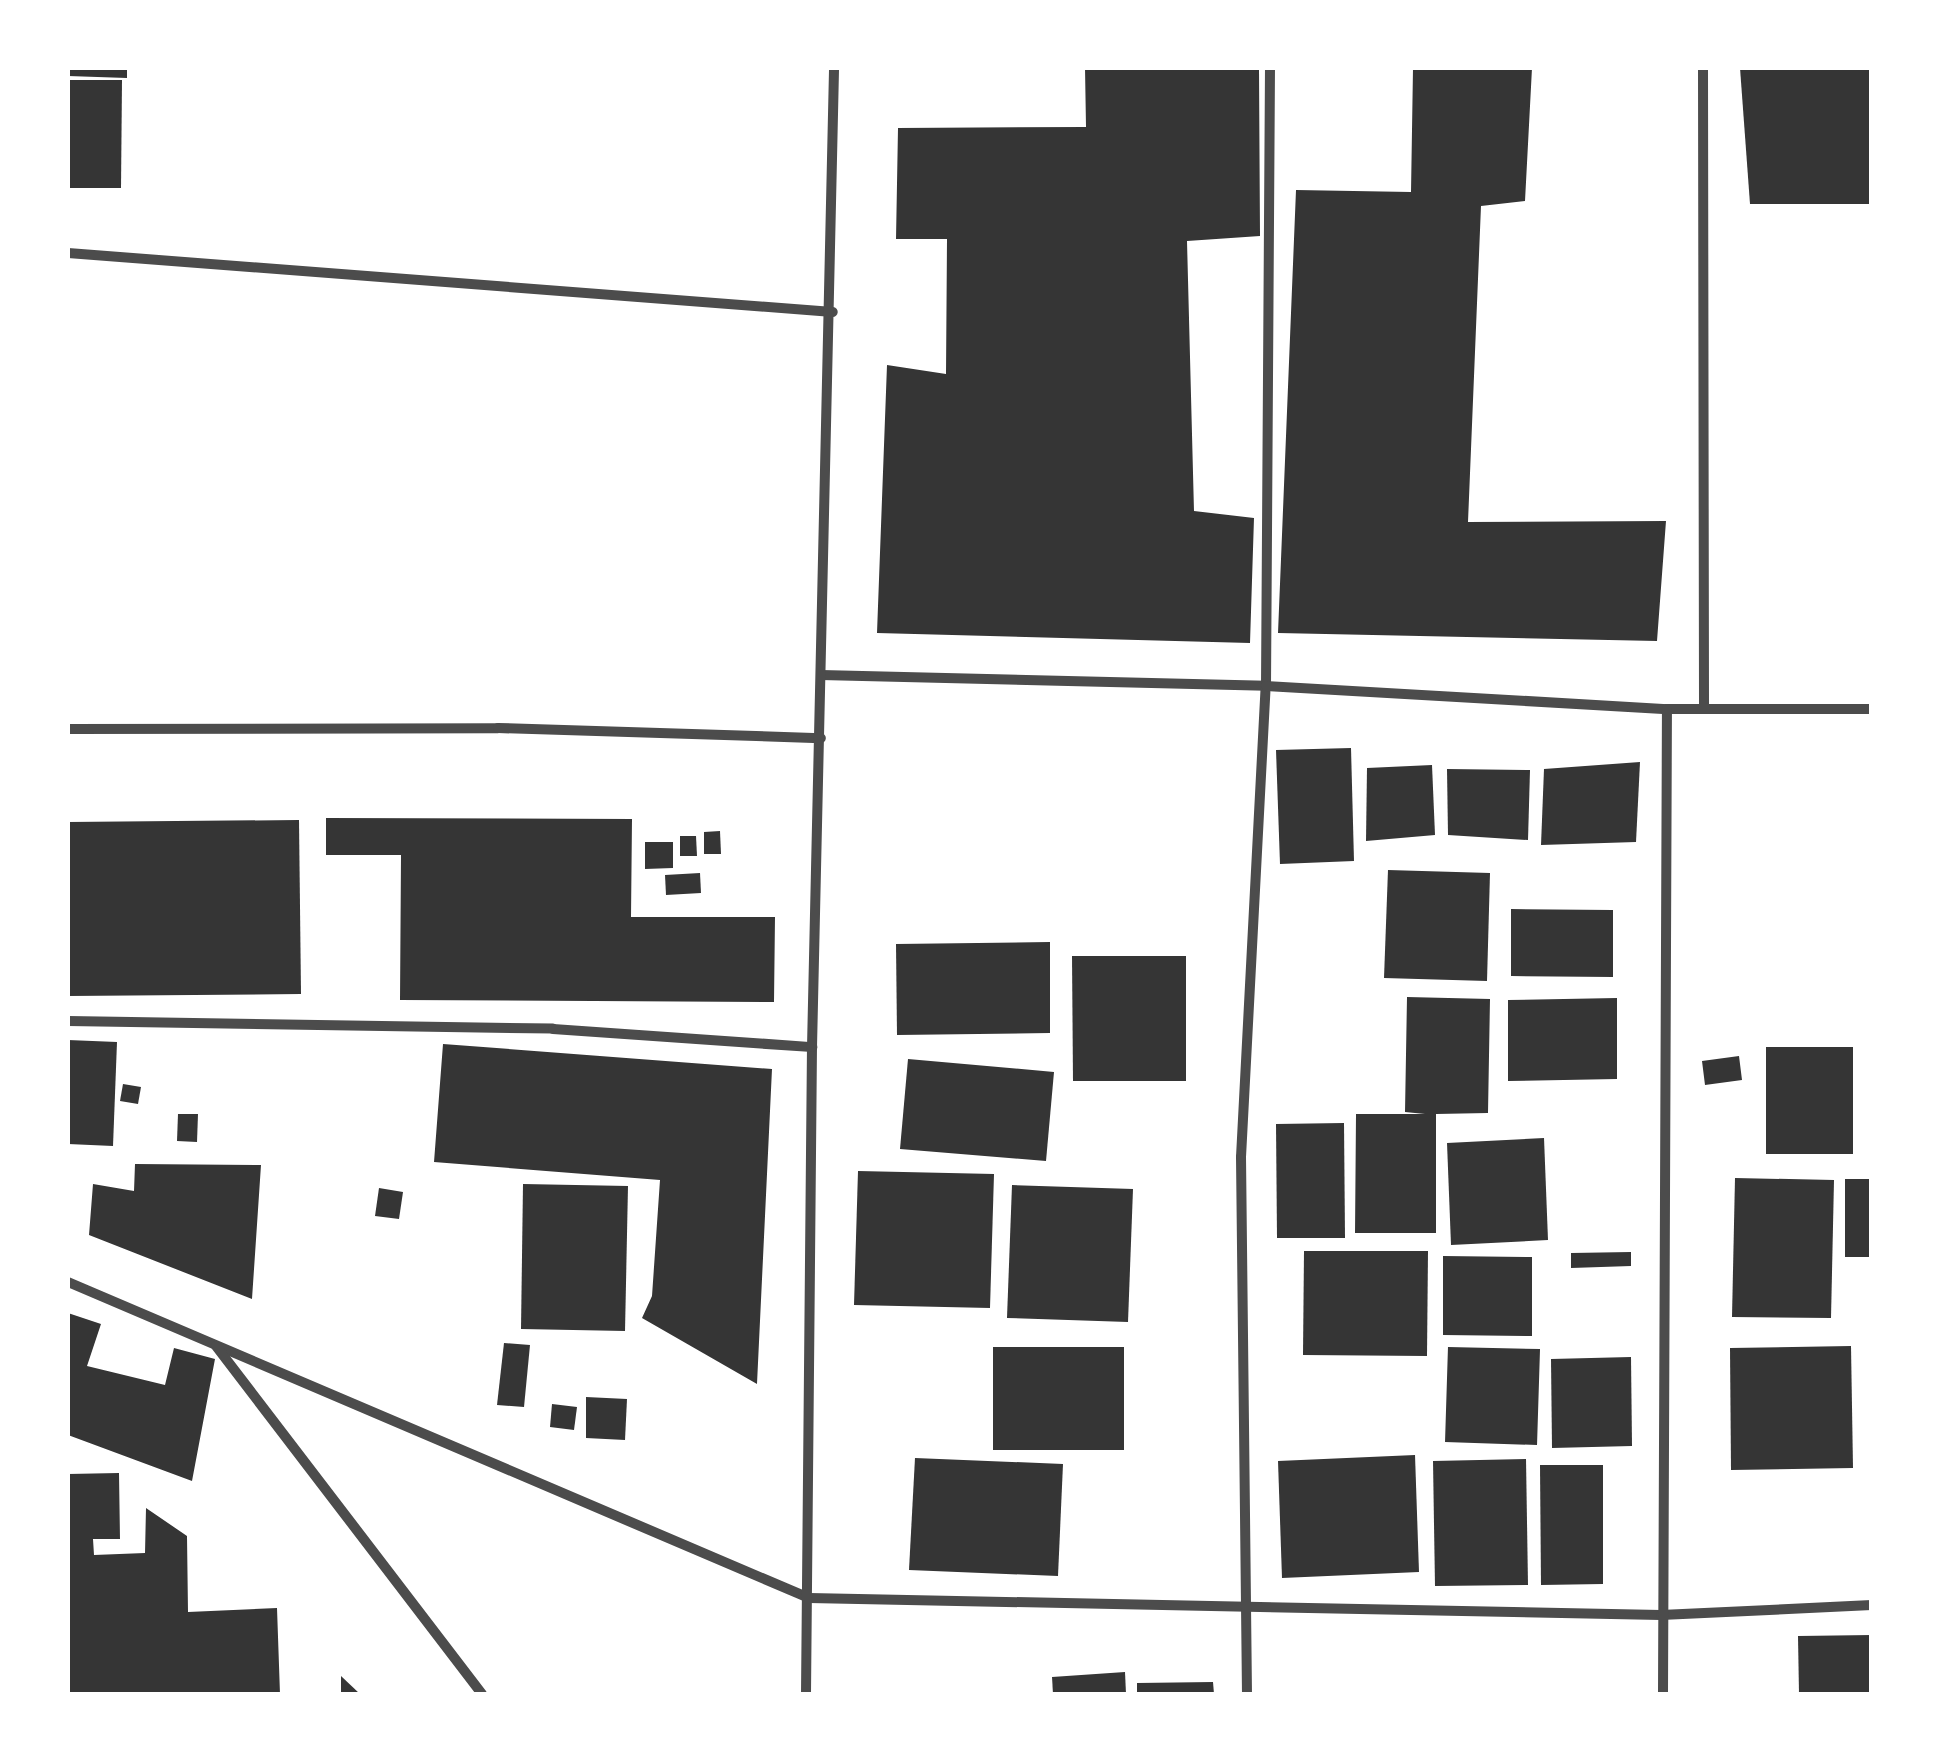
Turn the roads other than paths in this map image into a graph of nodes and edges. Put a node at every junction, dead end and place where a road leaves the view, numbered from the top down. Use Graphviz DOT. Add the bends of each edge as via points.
graph roads {
  1 [pos="834,68"];
  2 [pos="1270,68"];
  3 [pos="1703,68"];
  4 [pos="68,253"];
  5 [pos="833,312"];
  6 [pos="821,675"];
  7 [pos="1266,686"];
  8 [pos="1704,706"];
  9 [pos="1667,709"];
  10 [pos="1872,709"];
  11 [pos="68,730"];
  12 [pos="821,738"];
  13 [pos="68,1021"];
  14 [pos="812,1047"];
  15 [pos="68,1282"];
  16 [pos="215,1344"];
  17 [pos="809,1598"];
  18 [pos="1872,1606"];
  19 [pos="1248,1608"];
  20 [pos="1661,1615"];
  21 [pos="482,1694"];
  22 [pos="806,1694"];
  23 [pos="1247,1694"];
  24 [pos="1663,1694"];
  1 -- 5 [label="street"];
  2 -- 7 [label="street"];
  3 -- 8 [label="street"];
  4 -- 5 [label="street"];
  5 -- 6 [label="street"];
  6 -- 7 [label="street"];
  6 -- 12 [label="street"];
  7 -- 9 [label="street"];
  7 -- 19 [label="street" via="1241,1157"];
  8 -- 9 [label="street"];
  8 -- 10 [label="street"];
  9 -- 20 [label="street" via="1669,1190"];
  11 -- 12 [label="street" via="498,728"];
  12 -- 14 [label="street"];
  13 -- 14 [label="street" via="553,1028"];
  14 -- 17 [label="street"];
  15 -- 16 [label="street"];
  16 -- 17 [label="street"];
  16 -- 21 [label="street"];
  17 -- 19 [label="street"];
  17 -- 22 [label="street"];
  18 -- 20 [label="street"];
  19 -- 20 [label="street"];
  19 -- 23 [label="street"];
  20 -- 24 [label="street"];
}
